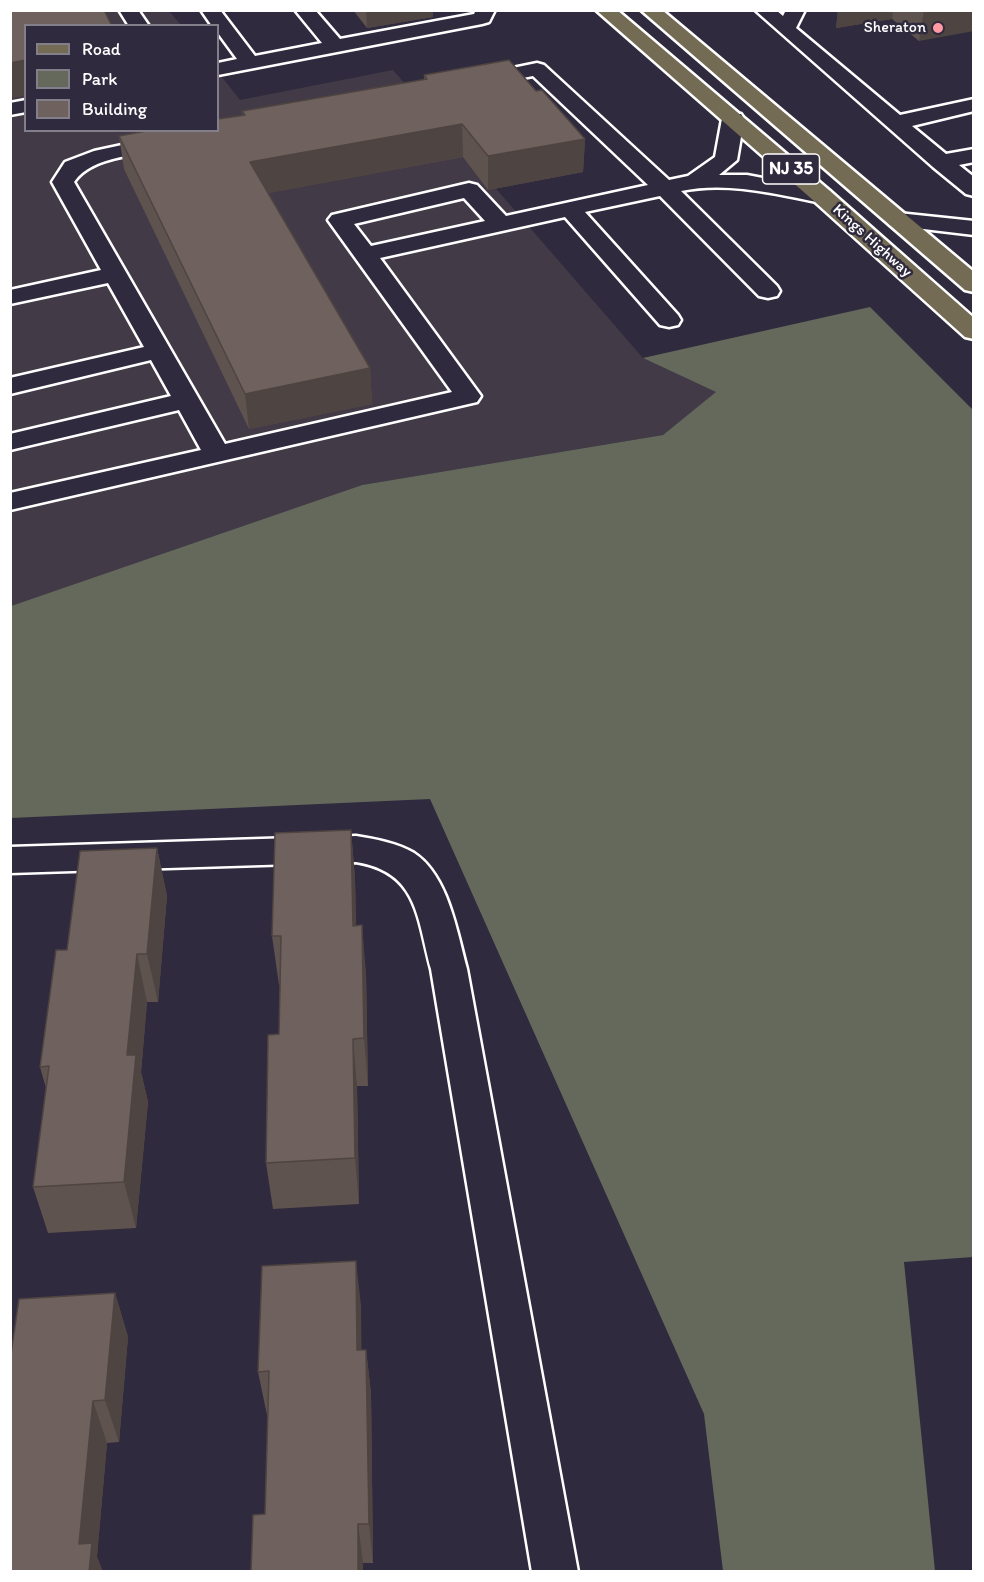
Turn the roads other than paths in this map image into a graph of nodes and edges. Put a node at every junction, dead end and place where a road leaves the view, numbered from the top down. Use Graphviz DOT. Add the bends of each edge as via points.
graph roads {
  1 [pos="128,10"];
  2 [pos="210,10"];
  3 [pos="304,10"];
  4 [pos="486,10"];
  5 [pos="605,10"];
  6 [pos="650,10"];
  7 [pos="673,10"];
  8 [pos="764,10"];
  9 [pos="796,10"];
  10 [pos="138,24"];
  11 [pos="785,29"];
  12 [pos="687,42"];
  13 [pos="335,46"];
  14 [pos="250,63"];
  15 [pos="219,69"];
  16 [pos="454,86"];
  17 [pos="974,105"];
  18 [pos="732,119"];
  19 [pos="895,123"];
  20 [pos="184,139"];
  21 [pos="974,155"];
  22 [pos="941,162"];
  23 [pos="695,181"];
  24 [pos="665,188"];
  25 [pos="974,189"];
  26 [pos="822,196"];
  27 [pos="570,209"];
  28 [pos="898,220"];
  29 [pos="501,224"];
  30 [pos="974,228"];
  31 [pos="366,254"];
  32 [pos="115,274"];
  33 [pos="974,285"];
  34 [pos="768,291"];
  35 [pos="10,297"];
  36 [pos="669,320"];
  37 [pos="974,332"];
  38 [pos="159,351"];
  39 [pos="10,386"];
  40 [pos="186,400"];
  41 [pos="10,442"];
  42 [pos="217,454"];
  43 [pos="10,502"];
  44 [pos="10,860"];
  45 [pos="555,1572"];
  1 -- 10 [label="lane"];
  2 -- 14 [label="lane"];
  3 -- 13 [label="lane"];
  4 -- 13 [label="lane" via="482,18"];
  5 -- 18 [label="main road, Kings Highway / NJ 35"];
  6 -- 12 [label="main road, Kings Highway / NJ 35"];
  7 -- 12 [label="main road"];
  8 -- 11 [label="lane"];
  9 -- 11 [label="lane"];
  11 -- 19 [label="lane"];
  12 -- 28 [label="main road, Kings Highway / NJ 35"];
  13 -- 14 [label="lane"];
  14 -- 15 [label="lane"];
  16 -- 24 [label="lane" via="537,69"];
  17 -- 19 [label="lane"];
  18 -- 23 [label="lane" via="726,160"];
  18 -- 26 [label="main road, Kings Highway / NJ 35"];
  19 -- 22 [label="lane"];
  20 -- 32 [label="lane" via="102,156 73,167 63,182"];
  21 -- 22 [label="lane"];
  22 -- 25 [label="lane"];
  23 -- 24 [label="lane"];
  23 -- 26 [label="lane" via="747,182"];
  24 -- 27 [label="lane"];
  24 -- 34 [label="lane"];
  26 -- 37 [label="main road, Kings Highway / NJ 35"];
  27 -- 29 [label="lane"];
  27 -- 36 [label="lane"];
  28 -- 30 [label="lane"];
  28 -- 33 [label="main road, Kings Highway / NJ 35"];
  29 -- 31 [label="lane"];
  29 -- 31 [label="lane" via="469,190 340,220"];
  31 -- 42 [label="lane" via="468,396"];
  32 -- 35 [label="lane"];
  32 -- 38 [label="lane"];
  38 -- 39 [label="lane"];
  38 -- 40 [label="lane"];
  40 -- 41 [label="lane"];
  40 -- 42 [label="lane"];
  42 -- 43 [label="lane"];
  44 -- 45 [label="lane" via="356,849 384,854 408,866 420,880 449,969"];
}
